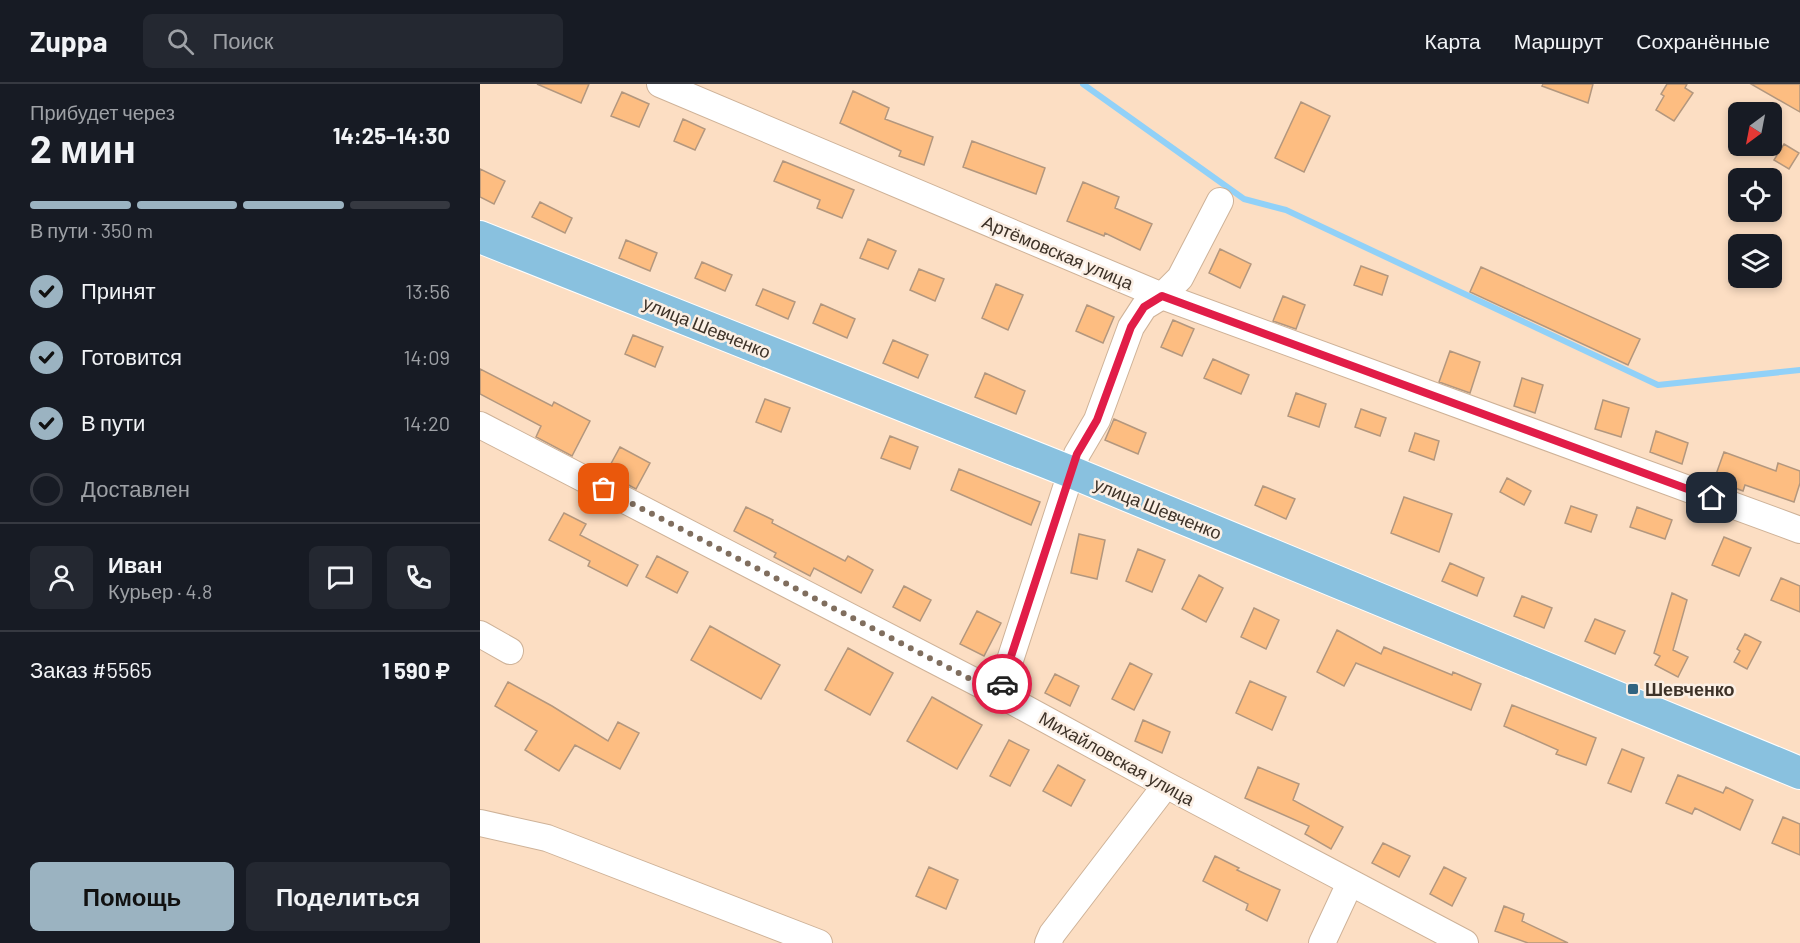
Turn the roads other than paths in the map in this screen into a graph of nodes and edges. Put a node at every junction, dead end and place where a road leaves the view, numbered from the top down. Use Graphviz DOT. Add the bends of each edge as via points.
graph roads {
  1 [pos="660,84"];
  2 [pos="1220,201"];
  3 [pos="480,237"];
  4 [pos="1162,296"];
  5 [pos="480,425"];
  6 [pos="1071,472"];
  7 [pos="1800,530"];
  8 [pos="480,634"];
  9 [pos="510,651"];
  10 [pos="999,694"];
  11 [pos="1800,773"];
  12 [pos="1166,785"];
  13 [pos="480,823"];
  14 [pos="1350,883"];
  15 [pos="819,943"];
  16 [pos="1048,943"];
  17 [pos="1322,943"];
  18 [pos="1465,943"];
  1 -- 4 [label="street, Артёмовская улица"];
  2 -- 4 [label="street" via="1179,278"];
  3 -- 6 [label="main road, улица Шевченко"];
  4 -- 6 [label="street" via="1144,307 1131,327 1097,420"];
  4 -- 7 [label="street, Артёмовская улица"];
  5 -- 10 [label="street, Михайловская улица"];
  6 -- 10 [label="street"];
  6 -- 11 [label="main road, улица Шевченко"];
  8 -- 9 [label="street"];
  10 -- 12 [label="street, Михайловская улица"];
  12 -- 14 [label="street, Михайловская улица"];
  12 -- 16 [label="street"];
  13 -- 15 [label="street" via="548,838"];
  14 -- 17 [label="street"];
  14 -- 18 [label="street, Михайловская улица"];
}
